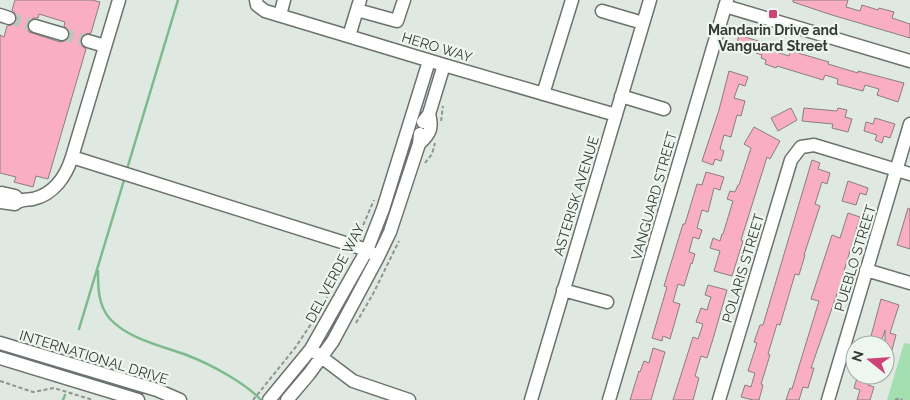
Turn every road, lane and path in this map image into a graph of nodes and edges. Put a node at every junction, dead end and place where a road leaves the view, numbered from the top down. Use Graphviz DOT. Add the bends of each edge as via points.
graph roads {
  1 [pos="119,0"];
  2 [pos="256,0"];
  3 [pos="284,0"];
  4 [pos="404,0"];
  5 [pos="572,0"];
  6 [pos="650,0"];
  7 [pos="726,3"];
  8 [pos="358,5"];
  9 [pos="602,11"];
  10 [pos="280,15"];
  11 [pos="643,23"];
  12 [pos="36,26"];
  13 [pos="62,34"];
  14 [pos="349,36"];
  15 [pos="88,41"];
  16 [pos="105,46"];
  17 [pos="429,61"];
  18 [pos="910,61"];
  19 [pos="444,66"];
  20 [pos="543,94"];
  21 [pos="621,96"];
  22 [pos="664,109"];
  23 [pos="616,115"];
  24 [pos="910,124"];
  25 [pos="423,128"];
  26 [pos="404,139"];
  27 [pos="72,157"];
  28 [pos="896,170"];
  29 [pos="910,174"];
  30 [pos="0,194"];
  31 [pos="19,200"];
  32 [pos="0,202"];
  33 [pos="367,250"];
  34 [pos="378,257"];
  35 [pos="866,270"];
  36 [pos="910,283"];
  37 [pos="564,290"];
  38 [pos="607,302"];
  39 [pos="0,343"];
  40 [pos="311,348"];
  41 [pos="322,357"];
  42 [pos="0,358"];
  43 [pos="0,381"];
  44 [pos="94,400"];
  45 [pos="138,400"];
  46 [pos="180,400"];
  47 [pos="269,400"];
  48 [pos="287,400"];
  49 [pos="408,400"];
  50 [pos="530,400"];
  51 [pos="609,400"];
  52 [pos="719,400"];
  53 [pos="828,400"];
  54 [pos="895,400"];
  55 [pos="902,400"];
  1 -- 16 [label="street"];
  2 -- 10 [label="street, HERO WAY" via="265,11"];
  3 -- 10 [label="street"];
  4 -- 8 [label="street" via="403,23"];
  5 -- 20 [label="street"];
  6 -- 11 [label="street, ASTERISK AVENUE"];
  7 -- 18 [label="street"];
  7 -- 51 [label="street, VANGUARD STREET"];
  8 -- 14 [label="street"];
  9 -- 11 [label="street"];
  10 -- 14 [label="street, HERO WAY"];
  11 -- 21 [label="street, ASTERISK AVENUE"];
  12 -- 13 [label="street"];
  14 -- 17 [label="street, HERO WAY"];
  15 -- 16 [label="street"];
  16 -- 27 [label="street"];
  17 -- 19 [label="street, HERO WAY"];
  17 -- 26 [label="street, DEL VERDE WAY"];
  19 -- 20 [label="street, HERO WAY"];
  19 -- 25 [label="street"];
  20 -- 23 [label="street, HERO WAY"];
  21 -- 22 [label="street"];
  21 -- 23 [label="street, ASTERISK AVENUE"];
  23 -- 37 [label="street, ASTERISK AVENUE"];
  24 -- 28 [label="street, PUEBLO STREET"];
  25 -- 26 [label="street"];
  25 -- 34 [label="street" via="390,232"];
  26 -- 33 [label="street, DEL VERDE WAY"];
  27 -- 31 [label="street" via="63,177 51,190 36,198"];
  27 -- 33 [label="street"];
  28 -- 29 [label="street"];
  28 -- 35 [label="street, PUEBLO STREET"];
  28 -- 52 [label="street, POLARIS STREET" via="814,145 801,147 791,160"];
  30 -- 31 [label="street" via="15,196"];
  31 -- 32 [label="street" via="15,204"];
  33 -- 34 [label="street"];
  33 -- 40 [label="street, DEL VERDE WAY"];
  34 -- 41 [label="street" via="334,341"];
  35 -- 36 [label="street"];
  35 -- 53 [label="street, PUEBLO STREET"];
  37 -- 38 [label="street"];
  37 -- 50 [label="street, ASTERISK AVENUE"];
  39 -- 46 [label="street, INTERNATIONAL DRIVE" via="157,390"];
  40 -- 41 [label="street"];
  40 -- 47 [label="street, DEL VERDE WAY"];
  41 -- 48 [label="street"];
  41 -- 49 [label="street" via="353,381"];
  42 -- 45 [label="street, INTERNATIONAL DRIVE"];
  43 -- 44 [label="path" via="33,392 54,388"];
  54 -- 55 [label="path"];
}
